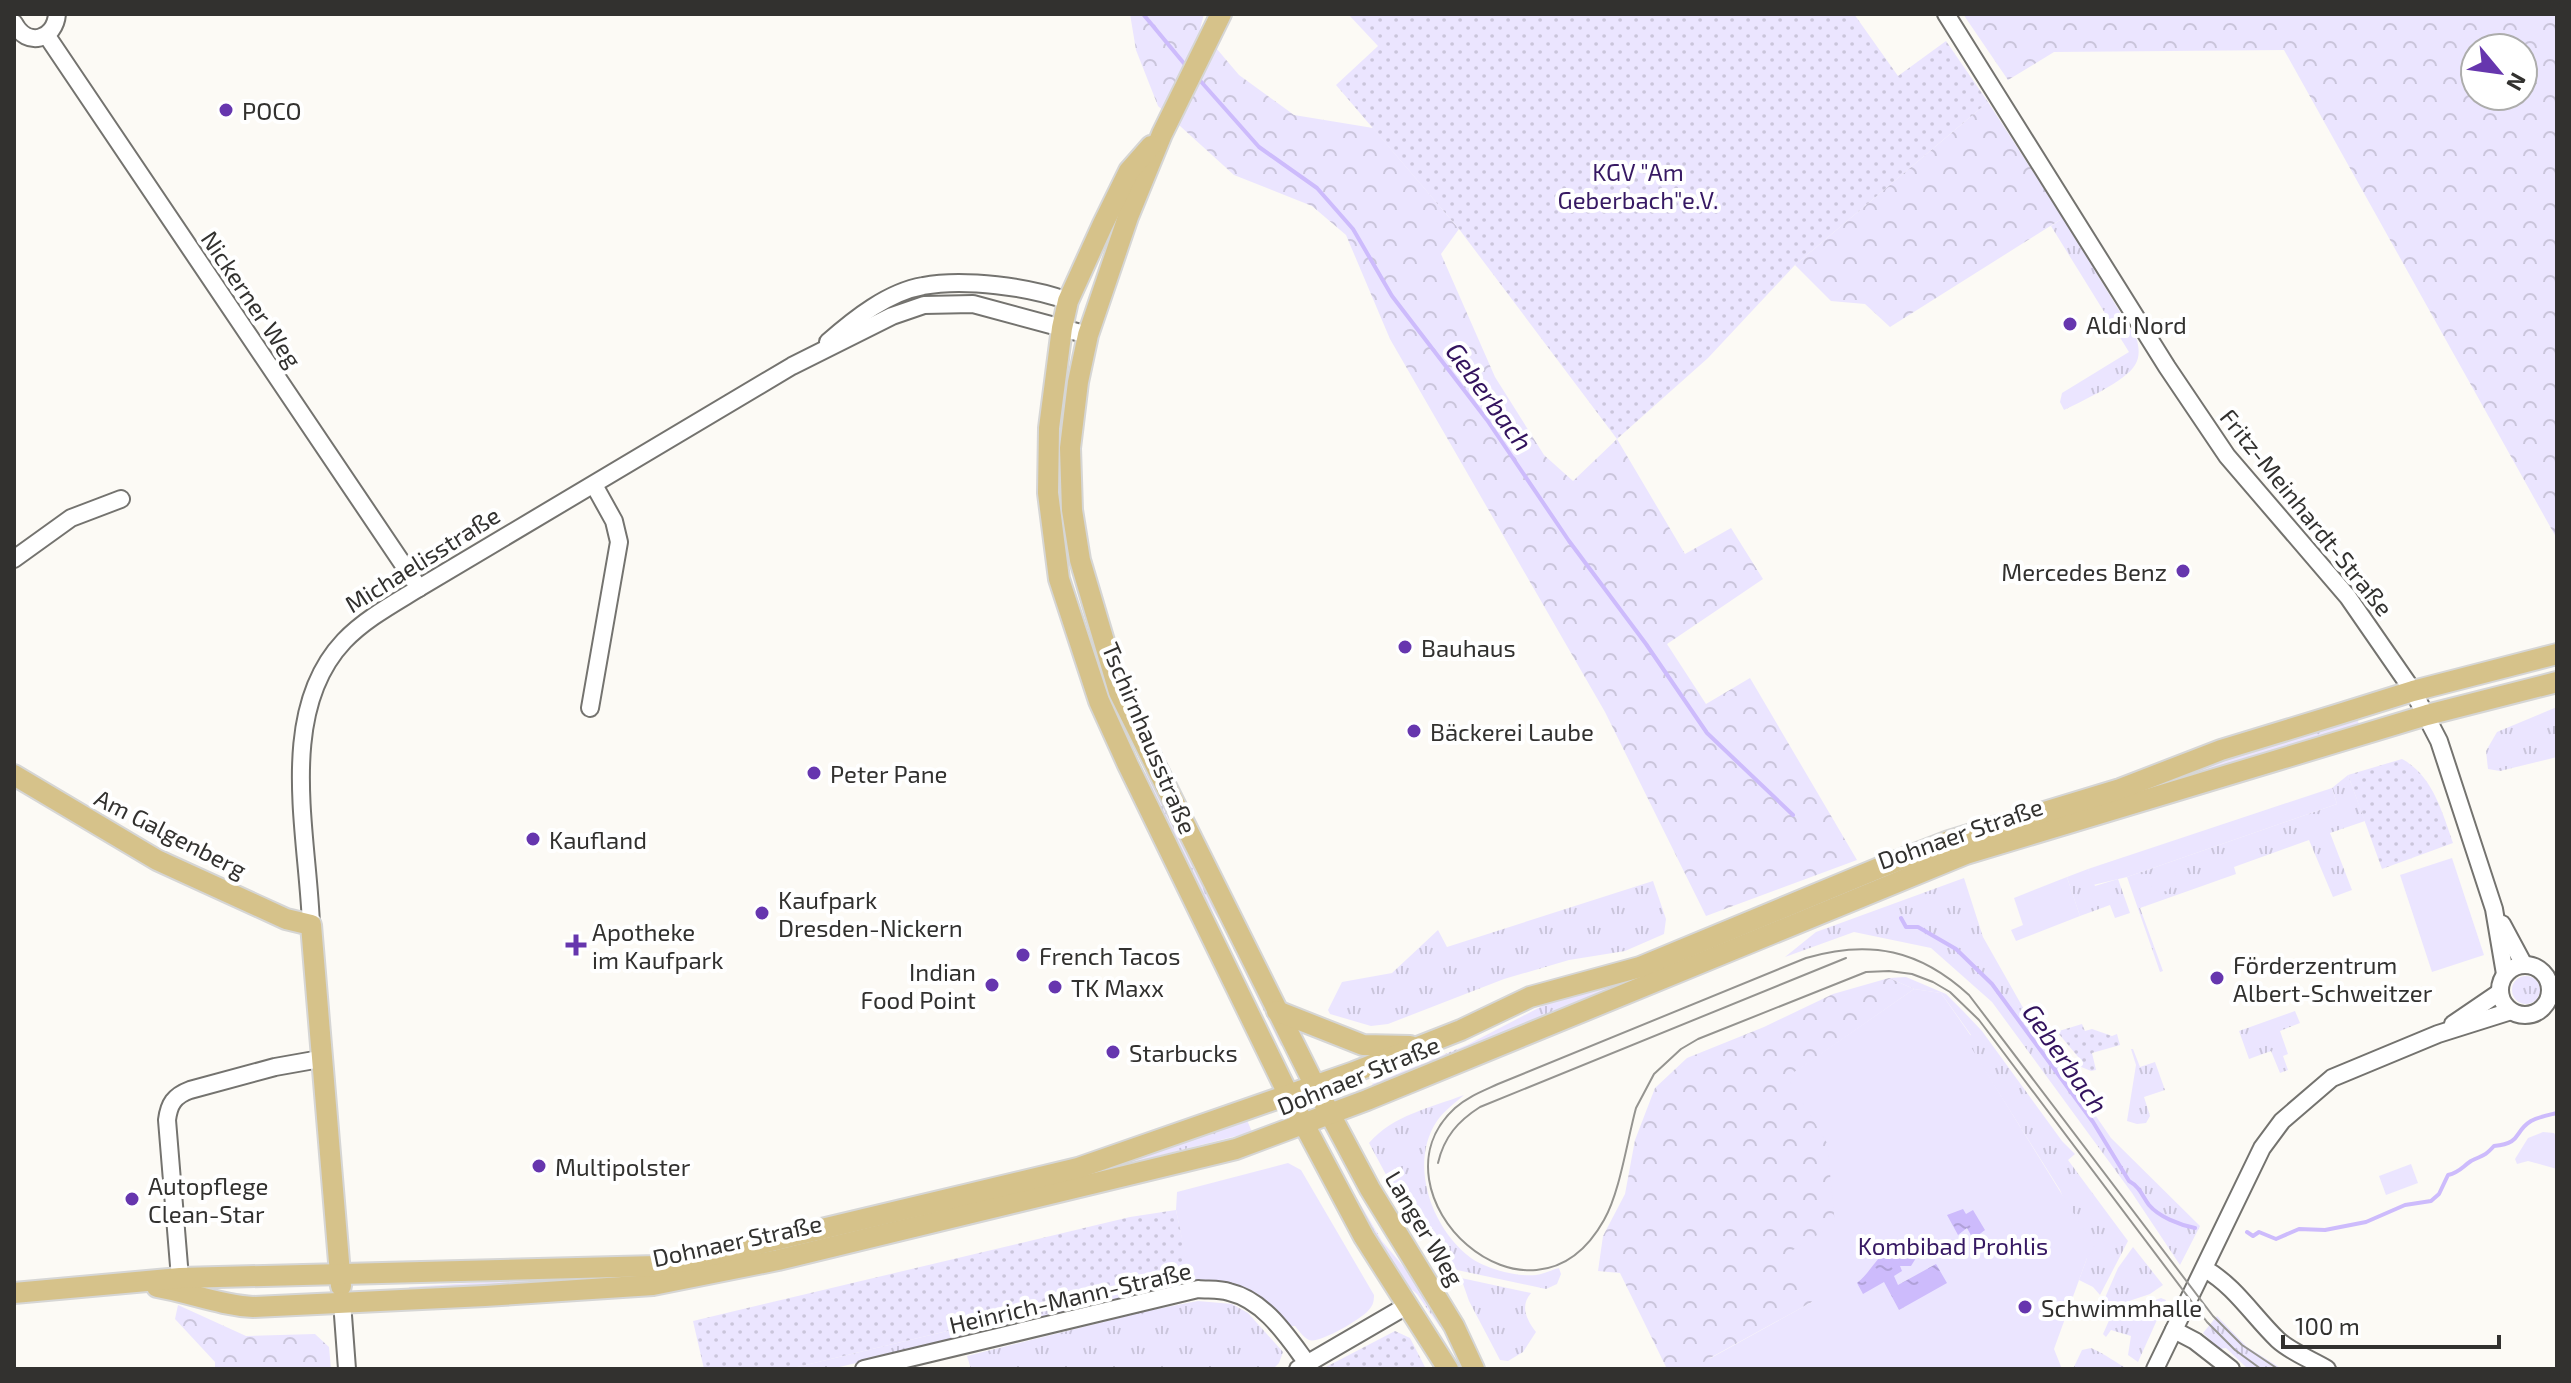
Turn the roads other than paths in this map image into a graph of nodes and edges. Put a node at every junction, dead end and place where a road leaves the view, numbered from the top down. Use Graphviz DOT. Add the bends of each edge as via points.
graph roads {
  1 [pos="57,14"];
  2 [pos="1946,14"];
  3 [pos="1218,20"];
  4 [pos="14,26"];
  5 [pos="47,36"];
  6 [pos="1166,126"];
  7 [pos="1068,301"];
  8 [pos="1096,311"];
  9 [pos="1062,328"];
  10 [pos="1088,335"];
  11 [pos="816,353"];
  12 [pos="594,485"];
  13 [pos="121,499"];
  14 [pos="14,559"];
  15 [pos="419,588"];
  16 [pos="2557,654"];
  17 [pos="2557,682"];
  18 [pos="2413,691"];
  19 [pos="590,708"];
  20 [pos="2427,715"];
  21 [pos="14,775"];
  22 [pos="2494,909"];
  23 [pos="311,925"];
  24 [pos="2524,965"];
  25 [pos="2550,969"];
  26 [pos="2505,974"];
  27 [pos="2554,988"];
  28 [pos="2500,992"];
  29 [pos="1277,1011"];
  30 [pos="2511,1011"];
  31 [pos="2438,1034"];
  32 [pos="1418,1046"];
  33 [pos="320,1059"];
  34 [pos="1315,1086"];
  35 [pos="1289,1096"];
  36 [pos="1331,1115"];
  37 [pos="1304,1125"];
  38 [pos="2205,1269"];
  39 [pos="339,1274"];
  40 [pos="180,1278"];
  41 [pos="134,1283"];
  42 [pos="14,1293"];
  43 [pos="342,1302"];
  44 [pos="1408,1305"];
  45 [pos="2174,1330"];
  46 [pos="1302,1366"];
  47 [pos="347,1369"];
  48 [pos="864,1369"];
  49 [pos="1448,1369"];
  50 [pos="1474,1369"];
  51 [pos="2155,1369"];
  52 [pos="2231,1369"];
  53 [pos="2327,1369"];
  1 -- 5 [label="street"];
  2 -- 18 [label="street, Fritz-Meinhardt-Straße" via="2227,456 2348,597"];
  3 -- 6 [label="main road, Tschirnhausstraße"];
  4 -- 5 [label="street" via="28,38"];
  5 -- 15 [label="street, Nickerner Weg"];
  6 -- 7 [label="main road, Tschirnhausstraße" via="1129,171"];
  6 -- 8 [label="main road, Tschirnhausstraße"];
  7 -- 8 [label="main road, Michaelisstraße"];
  7 -- 9 [label="main road, Tschirnhausstraße"];
  7 -- 11 [label="street, Michaelisstraße" via="1044,292 976,284 922,286 852,321"];
  8 -- 10 [label="main road, Tschirnhausstraße"];
  9 -- 10 [label="street, Michaelisstraße"];
  9 -- 11 [label="street, Michaelisstraße" via="953,302 892,316"];
  9 -- 35 [label="main road, Tschirnhausstraße" via="1049,428 1048,493 1059,579 1099,701"];
  10 -- 29 [label="main road, Tschirnhausstraße" via="1070,448 1080,560 1119,692"];
  11 -- 12 [label="street, Michaelisstraße"];
  12 -- 15 [label="street, Michaelisstraße"];
  12 -- 19 [label="street" via="619,542"];
  13 -- 14 [label="street" via="71,518"];
  15 -- 23 [label="street, Michaelisstraße" via="345,640 328,660 308,707 301,772"];
  16 -- 18 [label="main road, Dohnaer Straße"];
  17 -- 20 [label="main road, Dohnaer Straße"];
  18 -- 20 [label="street, Fritz-Meinhardt-Straße"];
  18 -- 32 [label="main road, Dohnaer Straße" via="1949,841 1640,967 1530,997"];
  20 -- 22 [label="street, Fritz-Meinhardt-Straße"];
  20 -- 36 [label="main road, Dohnaer Straße" via="1966,854"];
  21 -- 23 [label="main road, Am Galgenberg" via="157,860 286,919"];
  22 -- 24 [label="street"];
  22 -- 26 [label="street"];
  23 -- 33 [label="main road, Michaelisstraße"];
  24 -- 25 [label="street"];
  24 -- 26 [label="street"];
  25 -- 27 [label="street"];
  26 -- 28 [label="street"];
  27 -- 30 [label="street" via="2537,1012"];
  28 -- 30 [label="street"];
  28 -- 31 [label="street"];
  29 -- 32 [label="main road" via="1363,1045"];
  29 -- 34 [label="main road, Tschirnhausstraße"];
  30 -- 31 [label="street"];
  31 -- 38 [label="street" via="2332,1078 2282,1121 2262,1148"];
  32 -- 34 [label="main road, Dohnaer Straße"];
  33 -- 39 [label="main road, Michaelisstraße"];
  33 -- 40 [label="street" via="190,1090 172,1101 167,1120"];
  34 -- 35 [label="main road, Dohnaer Straße"];
  34 -- 36 [label="main road, Tschirnhausstraße"];
  35 -- 37 [label="main road, Tschirnhausstraße"];
  35 -- 39 [label="main road, Dohnaer Straße" via="1078,1168 687,1261"];
  36 -- 37 [label="main road, Dohnaer Straße"];
  36 -- 50 [label="main road, Langer Weg"];
  37 -- 43 [label="main road, Dohnaer Straße" via="1128,1177 685,1280 597,1290"];
  37 -- 44 [label="main road"];
  38 -- 45 [label="street"];
  38 -- 53 [label="street" via="2281,1343"];
  39 -- 40 [label="main road, Dohnaer Straße"];
  39 -- 43 [label="main road, Michaelisstraße"];
  40 -- 41 [label="main road, Dohnaer Straße"];
  41 -- 42 [label="main road, Dohnaer Straße"];
  41 -- 43 [label="main road, Dohnaer Straße" via="223,1305"];
  43 -- 47 [label="street"];
  44 -- 46 [label="street"];
  44 -- 49 [label="main road"];
  45 -- 51 [label="street"];
  45 -- 52 [label="street"];
  46 -- 48 [label="street, Heinrich-Mann-Straße" via="1284,1332 1257,1304 1230,1292 1198,1289"];
}
